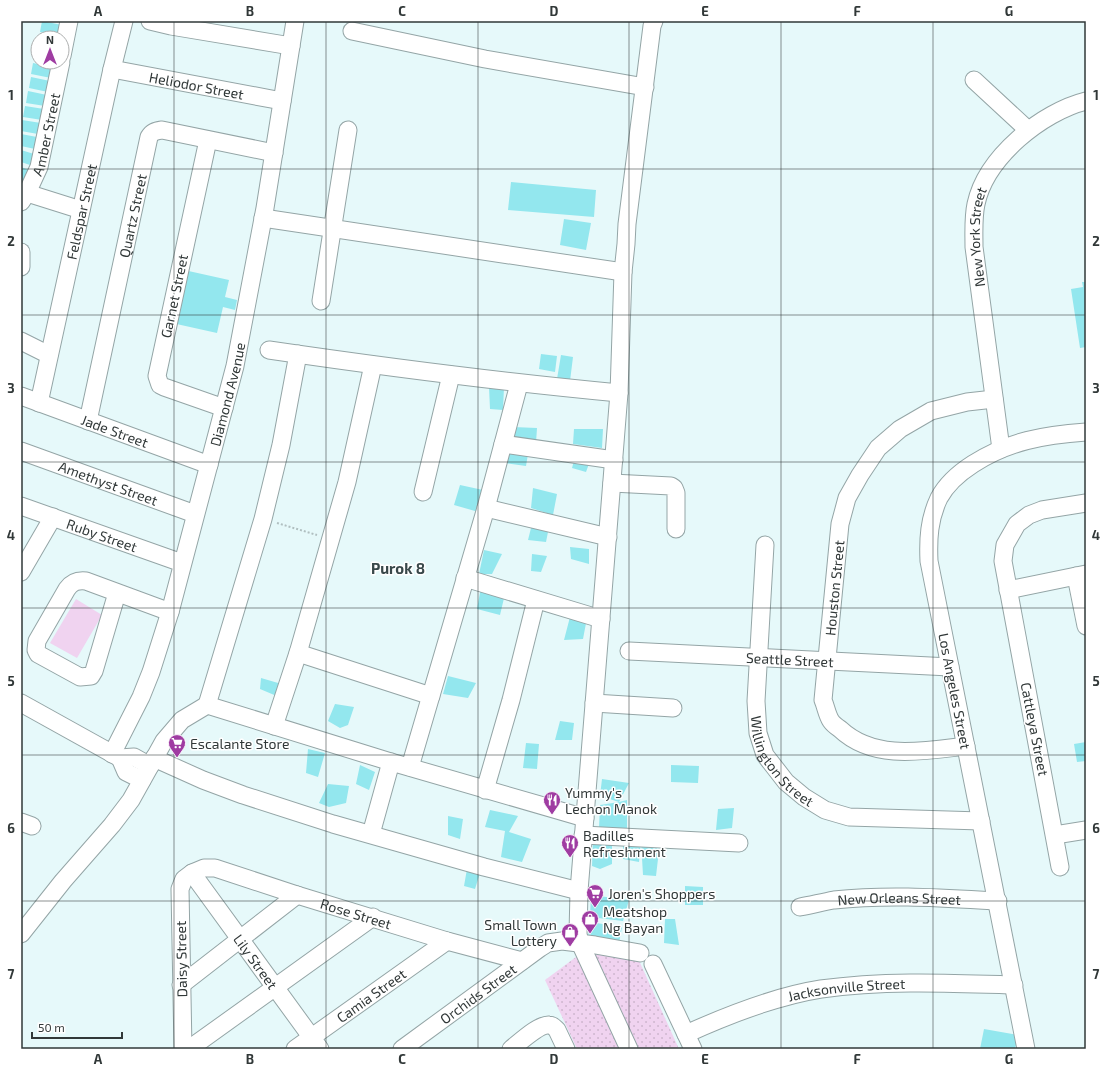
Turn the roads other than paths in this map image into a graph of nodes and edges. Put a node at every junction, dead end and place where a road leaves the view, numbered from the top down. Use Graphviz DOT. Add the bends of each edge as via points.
graph roads {
  1 [pos="124,21"];
  2 [pos="150,21"];
  3 [pos="295,21"];
  4 [pos="654,21"];
  5 [pos="660,21"];
  6 [pos="171,24"];
  7 [pos="352,31"];
  8 [pos="291,46"];
  9 [pos="112,69"];
  10 [pos="59,70"];
  11 [pos="974,80"];
  12 [pos="645,87"];
  13 [pos="282,101"];
  14 [pos="1086,101"];
  15 [pos="348,130"];
  16 [pos="1028,130"];
  17 [pos="208,140"];
  18 [pos="274,153"];
  19 [pos="24,197"];
  20 [pos="81,210"];
  21 [pos="264,213"];
  22 [pos="333,223"];
  23 [pos="626,244"];
  24 [pos="21,252"];
  25 [pos="21,267"];
  26 [pos="623,267"];
  27 [pos="321,301"];
  28 [pos="21,341"];
  29 [pos="269,350"];
  30 [pos="298,354"];
  31 [pos="49,355"];
  32 [pos="373,365"];
  33 [pos="451,375"];
  34 [pos="519,384"];
  35 [pos="619,393"];
  36 [pos="21,396"];
  37 [pos="994,399"];
  38 [pos="39,403"];
  39 [pos="224,408"];
  40 [pos="88,421"];
  41 [pos="1086,432"];
  42 [pos="503,444"];
  43 [pos="1001,449"];
  44 [pos="21,451"];
  45 [pos="614,460"];
  46 [pos="209,465"];
  47 [pos="612,483"];
  48 [pos="423,492"];
  49 [pos="1086,503"];
  50 [pos="21,506"];
  51 [pos="486,508"];
  52 [pos="195,514"];
  53 [pos="53,517"];
  54 [pos="676,529"];
  55 [pos="608,537"];
  56 [pos="765,545"];
  57 [pos="182,563"];
  58 [pos="21,572"];
  59 [pos="1081,575"];
  60 [pos="465,578"];
  61 [pos="1008,590"];
  62 [pos="117,593"];
  63 [pos="536,600"];
  64 [pos="170,612"];
  65 [pos="601,619"];
  66 [pos="1086,626"];
  67 [pos="629,651"];
  68 [pos="298,653"];
  69 [pos="759,657"];
  70 [pos="827,661"];
  71 [pos="950,667"];
  72 [pos="431,696"];
  73 [pos="21,703"];
  74 [pos="594,704"];
  75 [pos="207,705"];
  76 [pos="673,708"];
  77 [pos="274,726"];
  78 [pos="966,746"];
  79 [pos="116,756"];
  80 [pos="390,762"];
  81 [pos="410,767"];
  82 [pos="148,768"];
  83 [pos="486,790"];
  84 [pos="585,818"];
  85 [pos="981,821"];
  86 [pos="1086,830"];
  87 [pos="371,834"];
  88 [pos="583,835"];
  89 [pos="1055,835"];
  90 [pos="739,843"];
  91 [pos="1060,867"];
  92 [pos="192,873"];
  93 [pos="579,891"];
  94 [pos="297,895"];
  95 [pos="998,901"];
  96 [pos="800,907"];
  97 [pos="373,917"];
  98 [pos="21,934"];
  99 [pos="240,939"];
  100 [pos="447,941"];
  101 [pos="580,943"];
  102 [pos="640,953"];
  103 [pos="522,961"];
  104 [pos="654,964"];
  105 [pos="181,985"];
  106 [pos="1014,985"];
  107 [pos="275,987"];
  108 [pos="686,1034"];
  109 [pos="316,1043"];
  110 [pos="183,1049"];
  111 [pos="189,1049"];
  112 [pos="295,1049"];
  113 [pos="402,1049"];
  114 [pos="511,1049"];
  115 [pos="566,1049"];
  116 [pos="629,1049"];
  117 [pos="693,1049"];
  118 [pos="1026,1049"];
  1 -- 9 [label="street, Feldspar Street"];
  2 -- 6 [label="street"];
  3 -- 8 [label="street, Diamond Avenue"];
  4 -- 12 [label="street"];
  5 -- 23 [label="street" via="655,90 636,227"];
  6 -- 8 [label="street"];
  7 -- 12 [label="street" via="485,59"];
  8 -- 13 [label="street, Diamond Avenue"];
  9 -- 13 [label="street, Heliodor Street"];
  9 -- 20 [label="street, Feldspar Street"];
  10 -- 19 [label="street, Amber Street" via="42,153 36,173"];
  11 -- 16 [label="street"];
  12 -- 23 [label="street"];
  13 -- 18 [label="street, Diamond Avenue"];
  14 -- 16 [label="street, New York Street" via="1055,113"];
  15 -- 22 [label="street"];
  16 -- 37 [label="street, New York Street" via="1008,148 991,171 976,203 974,246"];
  17 -- 18 [label="street, Quartz Street"];
  17 -- 39 [label="street, Garnet Street" via="157,376 164,387"];
  17 -- 40 [label="street, Quartz Street" via="162,130 154,132 149,138"];
  18 -- 21 [label="street, Diamond Avenue"];
  19 -- 20 [label="street"];
  20 -- 31 [label="street, Feldspar Street"];
  21 -- 22 [label="street"];
  21 -- 39 [label="street, Diamond Avenue"];
  22 -- 26 [label="street"];
  22 -- 27 [label="street"];
  23 -- 26 [label="street"];
  24 -- 25 [label="street"];
  26 -- 35 [label="street"];
  28 -- 31 [label="street"];
  29 -- 30 [label="street"];
  30 -- 32 [label="street"];
  30 -- 75 [label="street" via="281,446 263,519"];
  31 -- 38 [label="street, Feldspar Street"];
  32 -- 33 [label="street"];
  32 -- 68 [label="street" via="347,482"];
  33 -- 34 [label="street"];
  33 -- 48 [label="street"];
  34 -- 35 [label="street"];
  34 -- 42 [label="street"];
  35 -- 45 [label="street"];
  36 -- 38 [label="street, Jade Street"];
  37 -- 43 [label="street, New York Street"];
  37 -- 70 [label="street, Houston Street" via="967,402 931,411 900,429 878,448 860,475 847,498 840,524"];
  38 -- 40 [label="street, Jade Street"];
  39 -- 46 [label="street, Diamond Avenue"];
  40 -- 46 [label="street, Jade Street"];
  41 -- 43 [label="street, Los Angeles Street" via="1066,433 1016,443"];
  42 -- 45 [label="street"];
  42 -- 51 [label="street"];
  43 -- 71 [label="street, Los Angeles Street" via="990,453 948,484 932,515 928,536 929,561"];
  44 -- 52 [label="street, Amethyst Street"];
  45 -- 47 [label="street"];
  46 -- 52 [label="street, Diamond Avenue"];
  47 -- 54 [label="street" via="674,488"];
  47 -- 55 [label="street"];
  49 -- 61 [label="street, Cattleya Street" via="1042,510 1017,524 1005,545 1003,561"];
  50 -- 53 [label="street, Ruby Street"];
  51 -- 55 [label="street"];
  51 -- 60 [label="street"];
  52 -- 57 [label="street, Diamond Avenue"];
  53 -- 57 [label="street, Ruby Street"];
  53 -- 58 [label="street"];
  55 -- 65 [label="street"];
  56 -- 69 [label="street, Willington Street"];
  57 -- 64 [label="street, Diamond Avenue"];
  59 -- 61 [label="street"];
  59 -- 66 [label="street"];
  60 -- 63 [label="street"];
  60 -- 72 [label="street"];
  61 -- 89 [label="street, Cattleya Street"];
  62 -- 62 [label="street" via="94,671 90,676 80,677 38,654 37,641 73,582 86,581"];
  62 -- 64 [label="street"];
  63 -- 65 [label="street"];
  63 -- 83 [label="street"];
  64 -- 79 [label="street, Diamond Avenue" via="151,672"];
  65 -- 74 [label="street"];
  67 -- 69 [label="street, Seattle Street"];
  68 -- 72 [label="street"];
  68 -- 77 [label="street"];
  69 -- 70 [label="street, Seattle Street"];
  69 -- 85 [label="street, Willington Street" via="756,701 758,733 765,755 786,782 804,797 825,810 849,817"];
  70 -- 71 [label="street, Seattle Street"];
  70 -- 78 [label="street, Houston Street" via="823,700 831,721 849,737 888,751 919,752"];
  71 -- 78 [label="street, Los Angeles Street"];
  72 -- 81 [label="street"];
  73 -- 79 [label="street"];
  74 -- 76 [label="street"];
  74 -- 84 [label="street"];
  75 -- 77 [label="street"];
  75 -- 82 [label="street" via="182,720 164,741"];
  77 -- 80 [label="street"];
  78 -- 85 [label="street, Los Angeles Street"];
  79 -- 82 [label="street" via="134,757"];
  80 -- 81 [label="street"];
  80 -- 87 [label="street"];
  81 -- 83 [label="street"];
  82 -- 87 [label="street" via="203,780 243,795"];
  82 -- 98 [label="street" via="131,800 112,825"];
  83 -- 84 [label="street"];
  84 -- 88 [label="street"];
  85 -- 95 [label="street, Los Angeles Street"];
  86 -- 89 [label="street"];
  87 -- 93 [label="street" via="484,868"];
  88 -- 90 [label="street"];
  88 -- 93 [label="street"];
  89 -- 91 [label="street, Cattleya Street"];
  92 -- 94 [label="street, Rose Street" via="204,868 215,868"];
  92 -- 99 [label="street, Lily Street"];
  92 -- 105 [label="street, Daisy Street" via="184,879 180,889"];
  93 -- 101 [label="street"];
  94 -- 97 [label="street, Rose Street"];
  94 -- 99 [label="street"];
  95 -- 96 [label="street, New Orleans Street" via="882,897 833,900"];
  95 -- 106 [label="street, Los Angeles Street"];
  97 -- 100 [label="street, Rose Street"];
  97 -- 107 [label="street"];
  99 -- 105 [label="street"];
  99 -- 107 [label="street, Lily Street"];
  100 -- 103 [label="street, Rose Street"];
  100 -- 109 [label="street, Camia Street"];
  101 -- 102 [label="street, Orchids Street"];
  101 -- 103 [label="street, Orchids Street" via="548,943"];
  101 -- 116 [label="street"];
  103 -- 113 [label="street, Orchids Street"];
  104 -- 108 [label="street"];
  105 -- 110 [label="street, Daisy Street"];
  106 -- 108 [label="street, Jacksonville Street" via="906,982 819,990 747,1008"];
  106 -- 118 [label="street, Los Angeles Street"];
  107 -- 109 [label="street, Lily Street"];
  107 -- 111 [label="street"];
  108 -- 117 [label="street"];
  109 -- 112 [label="street, Camia Street"];
  114 -- 115 [label="street" via="542,1026 549,1025 557,1030"];
}
